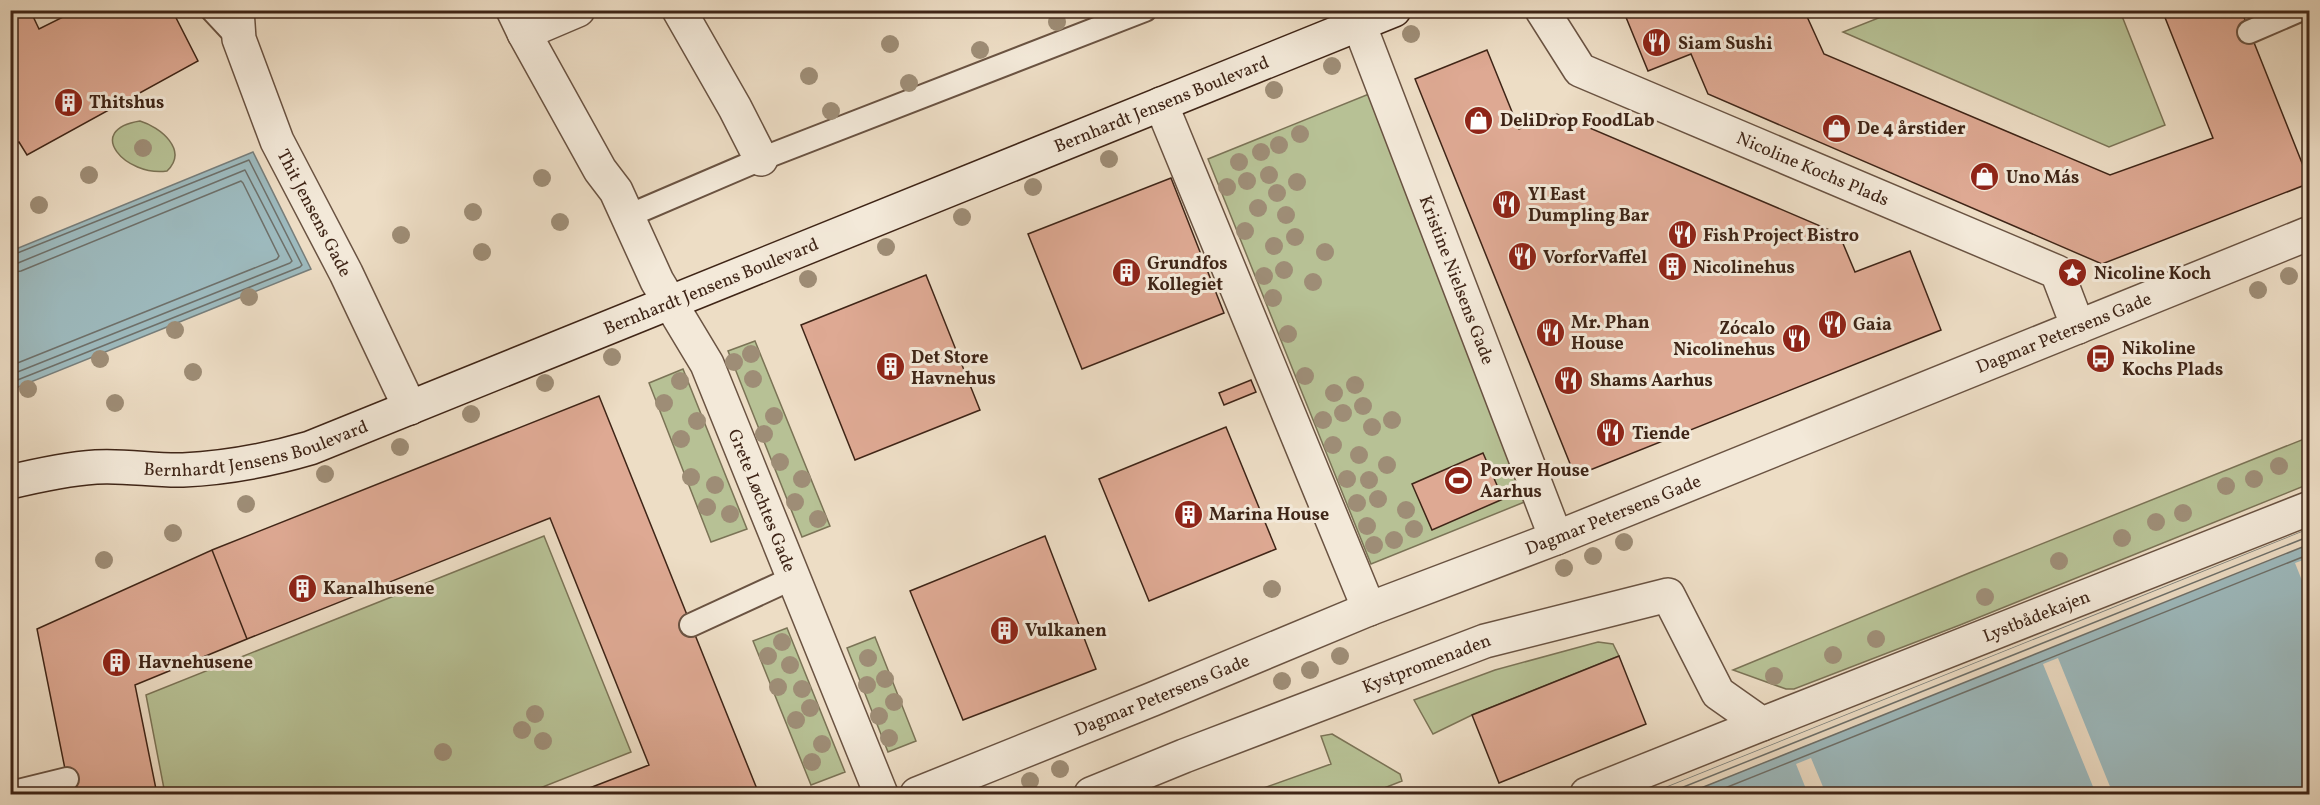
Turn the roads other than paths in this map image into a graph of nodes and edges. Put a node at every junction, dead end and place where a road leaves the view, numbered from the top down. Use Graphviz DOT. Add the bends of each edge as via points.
graph roads {
  1 [pos="212,10"];
  2 [pos="578,10"];
  3 [pos="679,10"];
  4 [pos="1145,10"];
  5 [pos="1394,10"];
  6 [pos="1542,10"];
  7 [pos="2300,10"];
  8 [pos="518,22"];
  9 [pos="1359,24"];
  10 [pos="238,25"];
  11 [pos="2249,32"];
  12 [pos="1161,104"];
  13 [pos="761,159"];
  14 [pos="628,216"];
  15 [pos="2310,233"];
  16 [pos="669,303"];
  17 [pos="2078,327"];
  18 [pos="410,408"];
  19 [pos="10,482"];
  20 [pos="2310,508"];
  21 [pos="1556,538"];
  22 [pos="793,578"];
  23 [pos="1368,609"];
  24 [pos="691,625"];
  25 [pos="1762,724"];
  26 [pos="67,779"];
  27 [pos="10,792"];
  28 [pos="881,795"];
  29 [pos="917,795"];
  30 [pos="1091,795"];
  31 [pos="1587,795"];
  1 -- 10 [label="lane"];
  2 -- 8 [label="street"];
  3 -- 13 [label="street"];
  4 -- 13 [label="lane"];
  5 -- 9 [label="street, Bernhardt Jensens Boulevard"];
  6 -- 17 [label="street, Nicoline Kochs Plads" via="1580,70 2057,272"];
  7 -- 11 [label="lane"];
  8 -- 14 [label="street, Grete Løchtes Gade"];
  9 -- 12 [label="street, Bernhardt Jensens Boulevard"];
  9 -- 21 [label="street, Kristine Nielsens Gade"];
  10 -- 18 [label="street, Thit Jensens Gade" via="277,141"];
  12 -- 16 [label="street, Bernhardt Jensens Boulevard"];
  12 -- 23 [label="street"];
  13 -- 14 [label="lane"];
  14 -- 16 [label="street, Grete Løchtes Gade"];
  15 -- 17 [label="street, Dagmar Petersens Gade"];
  16 -- 18 [label="street, Bernhardt Jensens Boulevard"];
  16 -- 22 [label="street, Grete Løchtes Gade" via="707,364"];
  17 -- 21 [label="street, Dagmar Petersens Gade"];
  18 -- 19 [label="street, Bernhardt Jensens Boulevard" via="310,448 274,458 183,470 97,467"];
  20 -- 25 [label="street, Lystbådekajen"];
  21 -- 23 [label="street, Dagmar Petersens Gade"];
  22 -- 24 [label="lane"];
  22 -- 28 [label="street, Grete Løchtes Gade"];
  23 -- 29 [label="street, Dagmar Petersens Gade"];
  25 -- 30 [label="street, Kystpromenaden" via="1718,693 1668,595 1485,641"];
  25 -- 31 [label="street, Lystbådekajen"];
  26 -- 27 [label="lane"];
}
